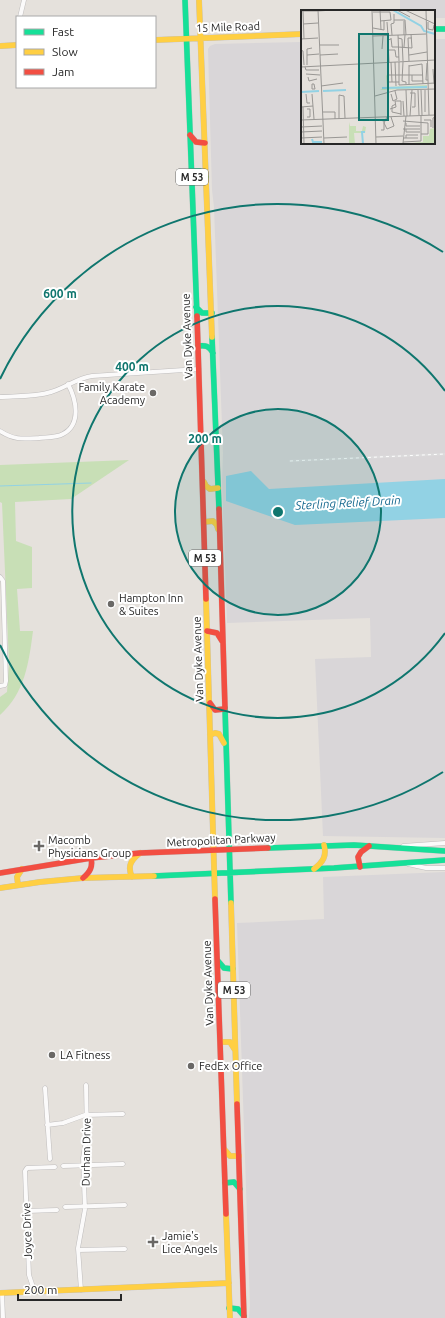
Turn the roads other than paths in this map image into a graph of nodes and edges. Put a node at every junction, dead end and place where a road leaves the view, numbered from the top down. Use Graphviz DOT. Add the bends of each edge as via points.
graph roads {
  1 [pos="24,0"];
  2 [pos="185,0"];
  3 [pos="200,0"];
  4 [pos="20,16"];
  5 [pos="301,34"];
  6 [pos="186,39"];
  7 [pos="201,39"];
  8 [pos="156,40"];
  9 [pos="16,45"];
  10 [pos="0,46"];
  11 [pos="190,135"];
  12 [pos="205,143"];
  13 [pos="191,171"];
  14 [pos="206,177"];
  15 [pos="196,307"];
  16 [pos="212,313"];
  17 [pos="198,346"];
  18 [pos="213,353"];
  19 [pos="199,369"];
  20 [pos="68,384"];
  21 [pos="0,397"];
  22 [pos="0,431"];
  23 [pos="203,480"];
  24 [pos="218,488"];
  25 [pos="204,522"];
  26 [pos="219,530"];
  27 [pos="1,577"];
  28 [pos="207,632"];
  29 [pos="222,642"];
  30 [pos="2,686"];
  31 [pos="209,701"];
  32 [pos="224,710"];
  33 [pos="210,735"];
  34 [pos="226,746"];
  35 [pos="445,843"];
  36 [pos="324,845"];
  37 [pos="369,846"];
  38 [pos="387,847"];
  39 [pos="214,850"];
  40 [pos="229,850"];
  41 [pos="445,851"];
  42 [pos="140,853"];
  43 [pos="91,858"];
  44 [pos="445,860"];
  45 [pos="405,864"];
  46 [pos="360,867"];
  47 [pos="445,868"];
  48 [pos="22,869"];
  49 [pos="314,869"];
  50 [pos="0,873"];
  51 [pos="229,873"];
  52 [pos="215,874"];
  53 [pos="132,876"];
  54 [pos="83,878"];
  55 [pos="18,885"];
  56 [pos="0,888"];
  57 [pos="218,961"];
  58 [pos="233,969"];
  59 [pos="221,1042"];
  60 [pos="236,1051"];
  61 [pos="86,1085"];
  62 [pos="45,1088"];
  63 [pos="123,1114"];
  64 [pos="87,1115"];
  65 [pos="47,1125"];
  66 [pos="224,1149"];
  67 [pos="239,1156"];
  68 [pos="50,1158"];
  69 [pos="123,1164"];
  70 [pos="84,1165"];
  71 [pos="63,1166"];
  72 [pos="55,1167"];
  73 [pos="225,1183"];
  74 [pos="240,1189"];
  75 [pos="125,1205"];
  76 [pos="65,1207"];
  77 [pos="85,1207"];
  78 [pos="57,1210"];
  79 [pos="27,1211"];
  80 [pos="125,1249"];
  81 [pos="78,1250"];
  82 [pos="229,1283"];
  83 [pos="81,1290"];
  84 [pos="33,1292"];
  85 [pos="1,1293"];
  86 [pos="229,1308"];
  87 [pos="244,1317"];
  88 [pos="3,1318"];
  89 [pos="230,1318"];
  1 -- 4 [label="street"];
  2 -- 6 [label="main road, Van Dyke Avenue / M 53"];
  3 -- 7 [label="main road, M 53"];
  5 -- 7 [label="main road, 15 Mile Road"];
  6 -- 7 [label="main road, 15 Mile Road"];
  6 -- 8 [label="main road, 15 Mile Road"];
  6 -- 11 [label="main road, Van Dyke Avenue / M 53"];
  7 -- 12 [label="main road, M 53"];
  9 -- 10 [label="main road"];
  11 -- 12 [label="main road" via="195,142"];
  11 -- 13 [label="main road, Van Dyke Avenue / M 53"];
  12 -- 14 [label="main road, M 53"];
  13 -- 14 [label="main road" via="201,170"];
  13 -- 15 [label="main road, Van Dyke Avenue / M 53"];
  14 -- 16 [label="main road, M 53"];
  15 -- 16 [label="main road" via="204,314"];
  15 -- 17 [label="main road, Van Dyke Avenue / M 53"];
  16 -- 18 [label="main road, M 53"];
  17 -- 18 [label="main road" via="205,345"];
  17 -- 19 [label="main road, Van Dyke Avenue / M 53"];
  18 -- 24 [label="main road, M 53"];
  19 -- 20 [label="street" via="92,376"];
  19 -- 23 [label="main road, Van Dyke Avenue / M 53"];
  20 -- 21 [label="street" via="43,394"];
  20 -- 22 [label="street" via="75,402 76,414 73,425 65,433 20,439"];
  23 -- 24 [label="main road" via="210,489"];
  23 -- 25 [label="main road, Van Dyke Avenue / M 53"];
  24 -- 26 [label="main road, M 53"];
  25 -- 26 [label="main road" via="213,521"];
  25 -- 28 [label="main road, Van Dyke Avenue / M 53"];
  26 -- 29 [label="main road, M 53"];
  27 -- 30 [label="street" via="6,681"];
  28 -- 29 [label="main road" via="217,633"];
  28 -- 31 [label="main road, Van Dyke Avenue / M 53"];
  29 -- 32 [label="main road, M 53"];
  31 -- 32 [label="main road" via="215,710"];
  31 -- 33 [label="main road, Van Dyke Avenue / M 53"];
  32 -- 34 [label="main road, M 53"];
  33 -- 34 [label="main road" via="219,734"];
  33 -- 39 [label="main road, Van Dyke Avenue / M 53"];
  34 -- 40 [label="main road, M 53"];
  35 -- 38 [label="street"];
  36 -- 37 [label="main road, Metropolitan Parkway"];
  36 -- 40 [label="main road, Metropolitan Parkway"];
  36 -- 49 [label="main road" via="324,860"];
  37 -- 38 [label="main road, Metropolitan Parkway"];
  37 -- 46 [label="main road" via="358,855"];
  38 -- 41 [label="main road, Metropolitan Parkway"];
  39 -- 40 [label="main road, Metropolitan Parkway"];
  39 -- 42 [label="main road, Metropolitan Parkway"];
  39 -- 52 [label="main road, Van Dyke Avenue / M 53"];
  40 -- 51 [label="main road, M 53"];
  42 -- 43 [label="main road, Metropolitan Parkway"];
  42 -- 53 [label="main road" via="129,863"];
  43 -- 48 [label="main road, Metropolitan Parkway"];
  43 -- 54 [label="main road" via="91,870"];
  44 -- 45 [label="main road"];
  45 -- 46 [label="main road"];
  45 -- 47 [label="street"];
  46 -- 49 [label="main road"];
  48 -- 50 [label="main road, Metropolitan Parkway"];
  48 -- 55 [label="main road" via="17,877"];
  49 -- 51 [label="main road"];
  51 -- 52 [label="main road"];
  51 -- 58 [label="main road, M 53"];
  52 -- 53 [label="main road"];
  52 -- 57 [label="main road, Van Dyke Avenue / M 53"];
  53 -- 54 [label="main road"];
  54 -- 55 [label="main road"];
  55 -- 56 [label="main road"];
  57 -- 58 [label="main road" via="224,969"];
  57 -- 59 [label="main road, Van Dyke Avenue / M 53"];
  58 -- 60 [label="main road, M 53"];
  59 -- 60 [label="main road" via="230,1042"];
  59 -- 66 [label="main road, Van Dyke Avenue / M 53"];
  60 -- 67 [label="main road, M 53"];
  61 -- 64 [label="street, Durham Drive"];
  62 -- 65 [label="street"];
  63 -- 64 [label="street"];
  64 -- 65 [label="street"];
  64 -- 70 [label="street, Durham Drive"];
  65 -- 68 [label="street"];
  66 -- 67 [label="main road" via="230,1156"];
  66 -- 73 [label="main road, Van Dyke Avenue / M 53"];
  67 -- 74 [label="main road, M 53"];
  69 -- 70 [label="street"];
  70 -- 71 [label="street"];
  70 -- 77 [label="street, Durham Drive"];
  72 -- 79 [label="street, Joyce Drive" via="26,1169"];
  73 -- 74 [label="main road" via="234,1182"];
  73 -- 82 [label="main road, Van Dyke Avenue / M 53"];
  74 -- 87 [label="main road, M 53"];
  75 -- 77 [label="street"];
  76 -- 77 [label="street"];
  77 -- 81 [label="street, Durham Drive"];
  78 -- 79 [label="street"];
  79 -- 84 [label="street, Joyce Drive" via="29,1276"];
  80 -- 81 [label="street"];
  81 -- 83 [label="street, Durham Drive"];
  82 -- 83 [label="main road"];
  82 -- 86 [label="main road, Van Dyke Avenue / M 53"];
  83 -- 84 [label="main road"];
  84 -- 85 [label="main road"];
  85 -- 88 [label="street"];
  86 -- 87 [label="main road" via="238,1309"];
  86 -- 89 [label="main road, Van Dyke Avenue / M 53"];
}
